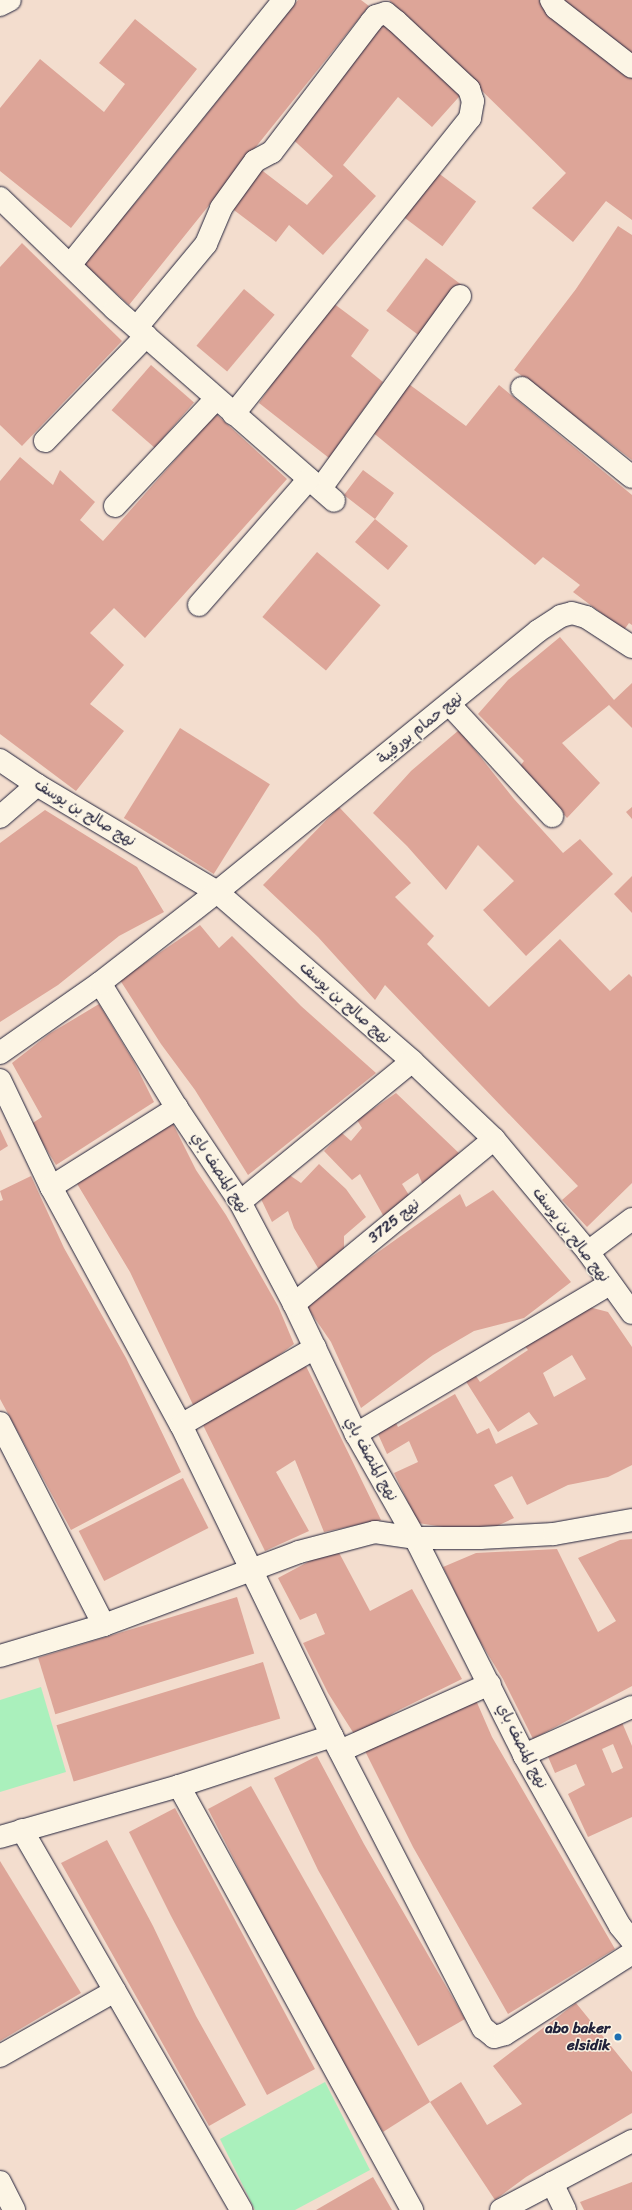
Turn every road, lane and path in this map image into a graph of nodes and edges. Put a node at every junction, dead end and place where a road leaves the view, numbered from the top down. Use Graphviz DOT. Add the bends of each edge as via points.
graph roads {
  1 [pos="10,0"];
  2 [pos="284,0"];
  3 [pos="551,0"];
  4 [pos="0,5"];
  5 [pos="632,67"];
  6 [pos="0,198"];
  7 [pos="70,265"];
  8 [pos="460,296"];
  9 [pos="141,332"];
  10 [pos="522,388"];
  11 [pos="216,399"];
  12 [pos="234,414"];
  13 [pos="45,441"];
  14 [pos="632,477"];
  15 [pos="321,490"];
  16 [pos="115,506"];
  17 [pos="198,605"];
  18 [pos="632,647"];
  19 [pos="450,704"];
  20 [pos="0,760"];
  21 [pos="37,785"];
  22 [pos="552,816"];
  23 [pos="0,817"];
  24 [pos="217,892"];
  25 [pos="100,983"];
  26 [pos="0,1053"];
  27 [pos="412,1061"];
  28 [pos="0,1080"];
  29 [pos="177,1108"];
  30 [pos="494,1139"];
  31 [pos="51,1187"];
  32 [pos="240,1202"];
  33 [pos="632,1219"];
  34 [pos="588,1252"];
  35 [pos="610,1284"];
  36 [pos="294,1304"];
  37 [pos="632,1313"];
  38 [pos="315,1348"];
  39 [pos="0,1423"];
  40 [pos="182,1425"];
  41 [pos="356,1434"];
  42 [pos="632,1520"];
  43 [pos="415,1538"];
  44 [pos="252,1570"];
  45 [pos="104,1625"];
  46 [pos="0,1656"];
  47 [pos="490,1684"];
  48 [pos="632,1707"];
  49 [pos="336,1743"];
  50 [pos="524,1755"];
  51 [pos="179,1786"];
  52 [pos="22,1830"];
  53 [pos="0,1837"];
  54 [pos="628,1929"];
  55 [pos="632,1953"];
  56 [pos="115,1991"];
  57 [pos="0,2056"];
  58 [pos="632,2141"];
  59 [pos="0,2182"];
  60 [pos="552,2183"];
  61 [pos="14,2210"];
  62 [pos="241,2210"];
  63 [pos="412,2210"];
  64 [pos="501,2210"];
  65 [pos="565,2210"];
  1 -- 4 [label="street"];
  2 -- 7 [label="street"];
  3 -- 5 [label="street" via="556,8"];
  6 -- 7 [label="street"];
  7 -- 9 [label="street"];
  8 -- 15 [label="street"];
  9 -- 11 [label="street"];
  9 -- 12 [label="street" via="206,244 221,208 255,161 272,152 371,22 376,16 386,13 469,89 473,101 470,118"];
  9 -- 13 [label="street"];
  10 -- 14 [label="street"];
  11 -- 12 [label="street"];
  11 -- 16 [label="street"];
  12 -- 15 [label="street"];
  15 -- 17 [label="street"];
  18 -- 19 [label="street, نهج حمام بورقيبة" via="586,617 572,613 561,616 538,631"];
  19 -- 22 [label="street"];
  19 -- 24 [label="street, نهج حمام بورقيبة"];
  20 -- 21 [label="street, نهج صالح بن يوسف"];
  21 -- 23 [label="street"];
  21 -- 24 [label="street, نهج صالح بن يوسف"];
  24 -- 25 [label="street, نهج حمام بورقيبة"];
  24 -- 27 [label="street, نهج صالح بن يوسف"];
  25 -- 26 [label="street, نهج حمام بورقيبة"];
  25 -- 29 [label="street, نهج المنصف باي"];
  27 -- 30 [label="street, نهج صالح بن يوسف"];
  27 -- 32 [label="street"];
  28 -- 31 [label="street"];
  29 -- 31 [label="street"];
  29 -- 32 [label="street, نهج المنصف باي"];
  30 -- 34 [label="street, نهج صالح بن يوسف"];
  30 -- 36 [label="street, نهج 3725"];
  31 -- 40 [label="street"];
  32 -- 36 [label="street, نهج المنصف باي"];
  33 -- 34 [label="street"];
  34 -- 35 [label="street, نهج صالح بن يوسف"];
  35 -- 37 [label="street, نهج صالح بن يوسف"];
  35 -- 41 [label="street"];
  36 -- 38 [label="street, نهج المنصف باي"];
  38 -- 40 [label="street"];
  38 -- 41 [label="street, نهج المنصف باي"];
  39 -- 45 [label="street"];
  40 -- 44 [label="street"];
  41 -- 43 [label="street, نهج المنصف باي"];
  42 -- 43 [label="street" via="554,1534"];
  43 -- 44 [label="street" via="375,1532 331,1542"];
  43 -- 47 [label="street, نهج المنصف باي"];
  44 -- 45 [label="street"];
  44 -- 49 [label="street"];
  45 -- 46 [label="street"];
  47 -- 49 [label="street"];
  47 -- 50 [label="street, نهج المنصف باي"];
  48 -- 50 [label="street"];
  49 -- 51 [label="street"];
  49 -- 55 [label="street" via="476,2018 489,2035 494,2037 505,2034"];
  50 -- 54 [label="street, نهج المنصف باي"];
  51 -- 52 [label="street"];
  51 -- 63 [label="street"];
  52 -- 53 [label="street"];
  52 -- 56 [label="street"];
  56 -- 57 [label="street"];
  56 -- 62 [label="street"];
  58 -- 60 [label="street"];
  59 -- 61 [label="street"];
  60 -- 64 [label="street"];
  60 -- 65 [label="street"];
}
